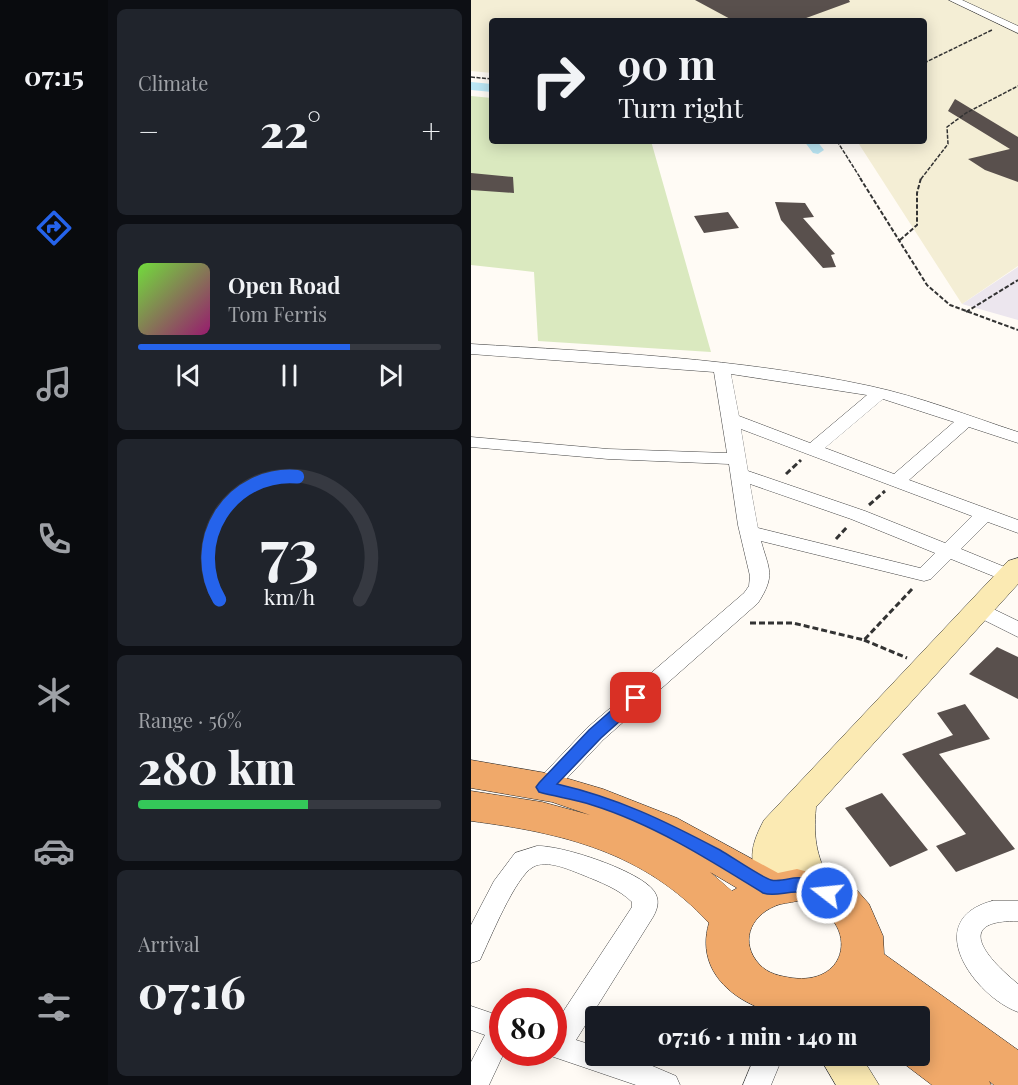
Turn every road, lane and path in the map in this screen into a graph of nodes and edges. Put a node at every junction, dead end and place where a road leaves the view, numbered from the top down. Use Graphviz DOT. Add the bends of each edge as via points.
graph roads {
  1 [pos="954,0"];
  2 [pos="1004,24"];
  3 [pos="1018,30"];
  4 [pos="927,62"];
  5 [pos="471,77"];
  6 [pos="489,79"];
  7 [pos="1018,86"];
  8 [pos="839,144"];
  9 [pos="900,240"];
  10 [pos="1018,280"];
  11 [pos="966,312"];
  12 [pos="1018,330"];
  13 [pos="472,353"];
  14 [pos="722,368"];
  15 [pos="879,394"];
  16 [pos="731,419"];
  17 [pos="966,421"];
  18 [pos="1018,438"];
  19 [pos="471,442"];
  20 [pos="812,450"];
  21 [pos="739,466"];
  22 [pos="897,481"];
  23 [pos="773,485"];
  24 [pos="985,514"];
  25 [pos="1018,527"];
  26 [pos="750,532"];
  27 [pos="949,550"];
  28 [pos="1014,571"];
  29 [pos="924,575"];
  30 [pos="979,609"];
  31 [pos="1018,630"];
  32 [pos="713,631"];
  33 [pos="864,640"];
  34 [pos="927,666"];
  35 [pos="471,774"];
  36 [pos="545,787"];
  37 [pos="471,806"];
  38 [pos="788,887"];
  39 [pos="1018,911"];
  40 [pos="731,918"];
  41 [pos="471,952"];
  42 [pos="815,999"];
  43 [pos="1018,1000"];
  44 [pos="839,1006"];
  45 [pos="471,1018"];
  46 [pos="489,1024"];
  47 [pos="567,1029"];
  48 [pos="567,1051"];
  49 [pos="489,1055"];
  50 [pos="930,1060"];
  51 [pos="765,1066"];
  52 [pos="845,1066"];
  53 [pos="1018,1076"];
  54 [pos="951,1082"];
  55 [pos="474,1085"];
  56 [pos="666,1085"];
  57 [pos="757,1085"];
  58 [pos="859,1085"];
  1 -- 2 [label="street"];
  2 -- 3 [label="street"];
  2 -- 4 [label="path"];
  5 -- 6 [label="path"];
  7 -- 9 [label="path" via="947,127 948,144 922,175 917,193 917,225"];
  8 -- 9 [label="path"];
  9 -- 11 [label="path" via="927,285"];
  10 -- 11 [label="path"];
  11 -- 12 [label="path"];
  13 -- 14 [label="street" via="629,359"];
  14 -- 15 [label="street"];
  14 -- 16 [label="street"];
  15 -- 17 [label="street"];
  15 -- 20 [label="street"];
  16 -- 20 [label="street"];
  16 -- 21 [label="street"];
  17 -- 18 [label="street"];
  17 -- 22 [label="street"];
  19 -- 21 [label="street"];
  20 -- 22 [label="street"];
  20 -- 23 [label="path"];
  21 -- 23 [label="street"];
  21 -- 26 [label="street"];
  22 -- 24 [label="street"];
  23 -- 27 [label="street"];
  24 -- 25 [label="street"];
  24 -- 27 [label="street"];
  26 -- 29 [label="street"];
  26 -- 32 [label="street" via="759,586"];
  27 -- 28 [label="street"];
  27 -- 29 [label="street"];
  28 -- 30 [label="main road"];
  29 -- 33 [label="path"];
  30 -- 31 [label="street"];
  30 -- 34 [label="main road"];
  32 -- 33 [label="path" via="768,620"];
  32 -- 36 [label="street" via="595,734"];
  33 -- 34 [label="path"];
  34 -- 38 [label="main road" via="800,803 798,854"];
  35 -- 36 [label="highway"];
  36 -- 38 [label="highway" via="596,800 647,820 729,863"];
  37 -- 40 [label="highway" via="582,826 637,847 684,872 717,900"];
  38 -- 40 [label="highway" via="754,895"];
  38 -- 42 [label="highway" via="839,898 856,916 864,938"];
  39 -- 43 [label="street" via="990,911 976,919 969,931 968,946 980,966"];
  40 -- 42 [label="highway" via="726,935 727,953 749,984 767,994"];
  41 -- 47 [label="street" via="494,905 527,858 554,856 592,868 643,896 644,910"];
  42 -- 44 [label="highway"];
  42 -- 53 [label="highway"];
  45 -- 46 [label="street"];
  48 -- 56 [label="street" via="630,1069"];
  49 -- 55 [label="street"];
  50 -- 54 [label="highway"];
  51 -- 57 [label="street"];
  52 -- 58 [label="main road"];
}
